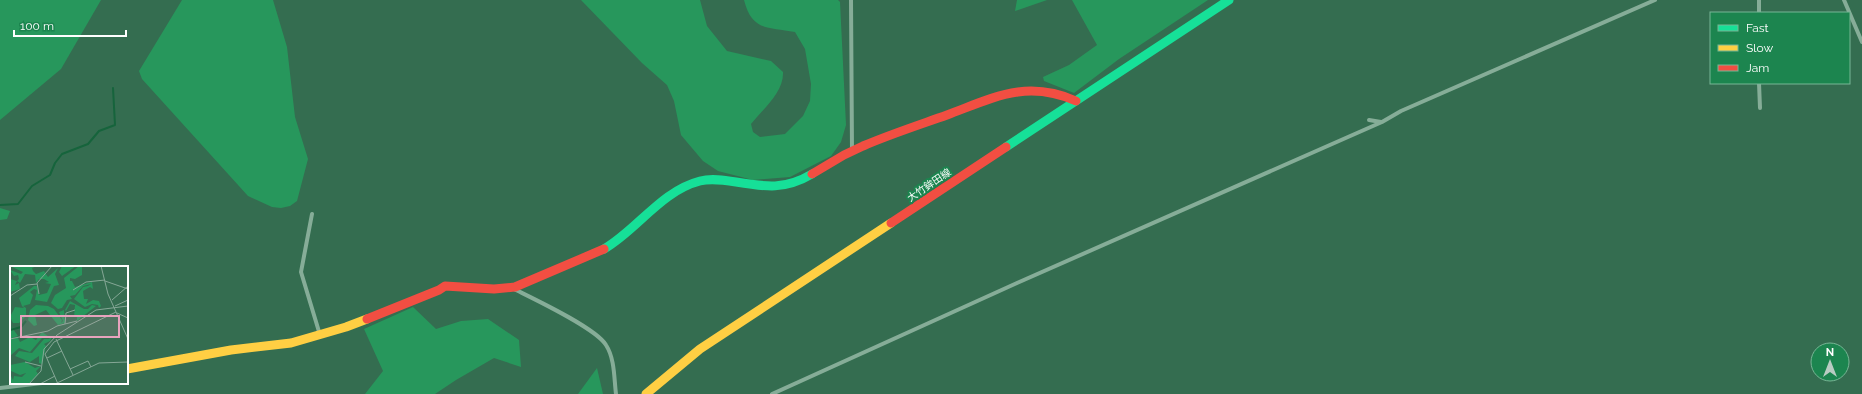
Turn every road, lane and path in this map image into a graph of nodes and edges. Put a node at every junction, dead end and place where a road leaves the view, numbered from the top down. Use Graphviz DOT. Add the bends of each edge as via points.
graph roads {
  1 [pos="851,0"];
  2 [pos="1229,0"];
  3 [pos="1655,0"];
  4 [pos="1759,0"];
  5 [pos="1844,0"];
  6 [pos="1759,12"];
  7 [pos="1849,12"];
  8 [pos="1850,14"];
  9 [pos="1862,42"];
  10 [pos="1759,84"];
  11 [pos="1076,101"];
  12 [pos="1760,108"];
  13 [pos="1369,120"];
  14 [pos="1382,122"];
  15 [pos="852,151"];
  16 [pos="312,214"];
  17 [pos="512,288"];
  18 [pos="320,335"];
  19 [pos="128,369"];
  20 [pos="34,384"];
  21 [pos="0,388"];
  22 [pos="616,394"];
  23 [pos="646,394"];
  24 [pos="772,394"];
  1 -- 15 [label="street"];
  2 -- 11 [label="street, 大竹鉾田線"];
  3 -- 14 [label="street" via="1401,111"];
  4 -- 6 [label="street"];
  5 -- 7 [label="street"];
  8 -- 9 [label="street"];
  10 -- 12 [label="street"];
  11 -- 15 [label="street" via="1060,94 1036,90 1012,92 983,100"];
  11 -- 23 [label="street, 大竹鉾田線" via="700,349"];
  13 -- 14 [label="street"];
  14 -- 24 [label="street"];
  15 -- 17 [label="street" via="806,177 784,186 770,188 711,180 691,183 665,200 600,252"];
  16 -- 18 [label="street" via="301,272"];
  17 -- 18 [label="street" via="445,286 346,327"];
  17 -- 22 [label="street" via="569,317 606,345 612,361"];
  18 -- 19 [label="street" via="291,343 231,350"];
  20 -- 21 [label="street"];
}
